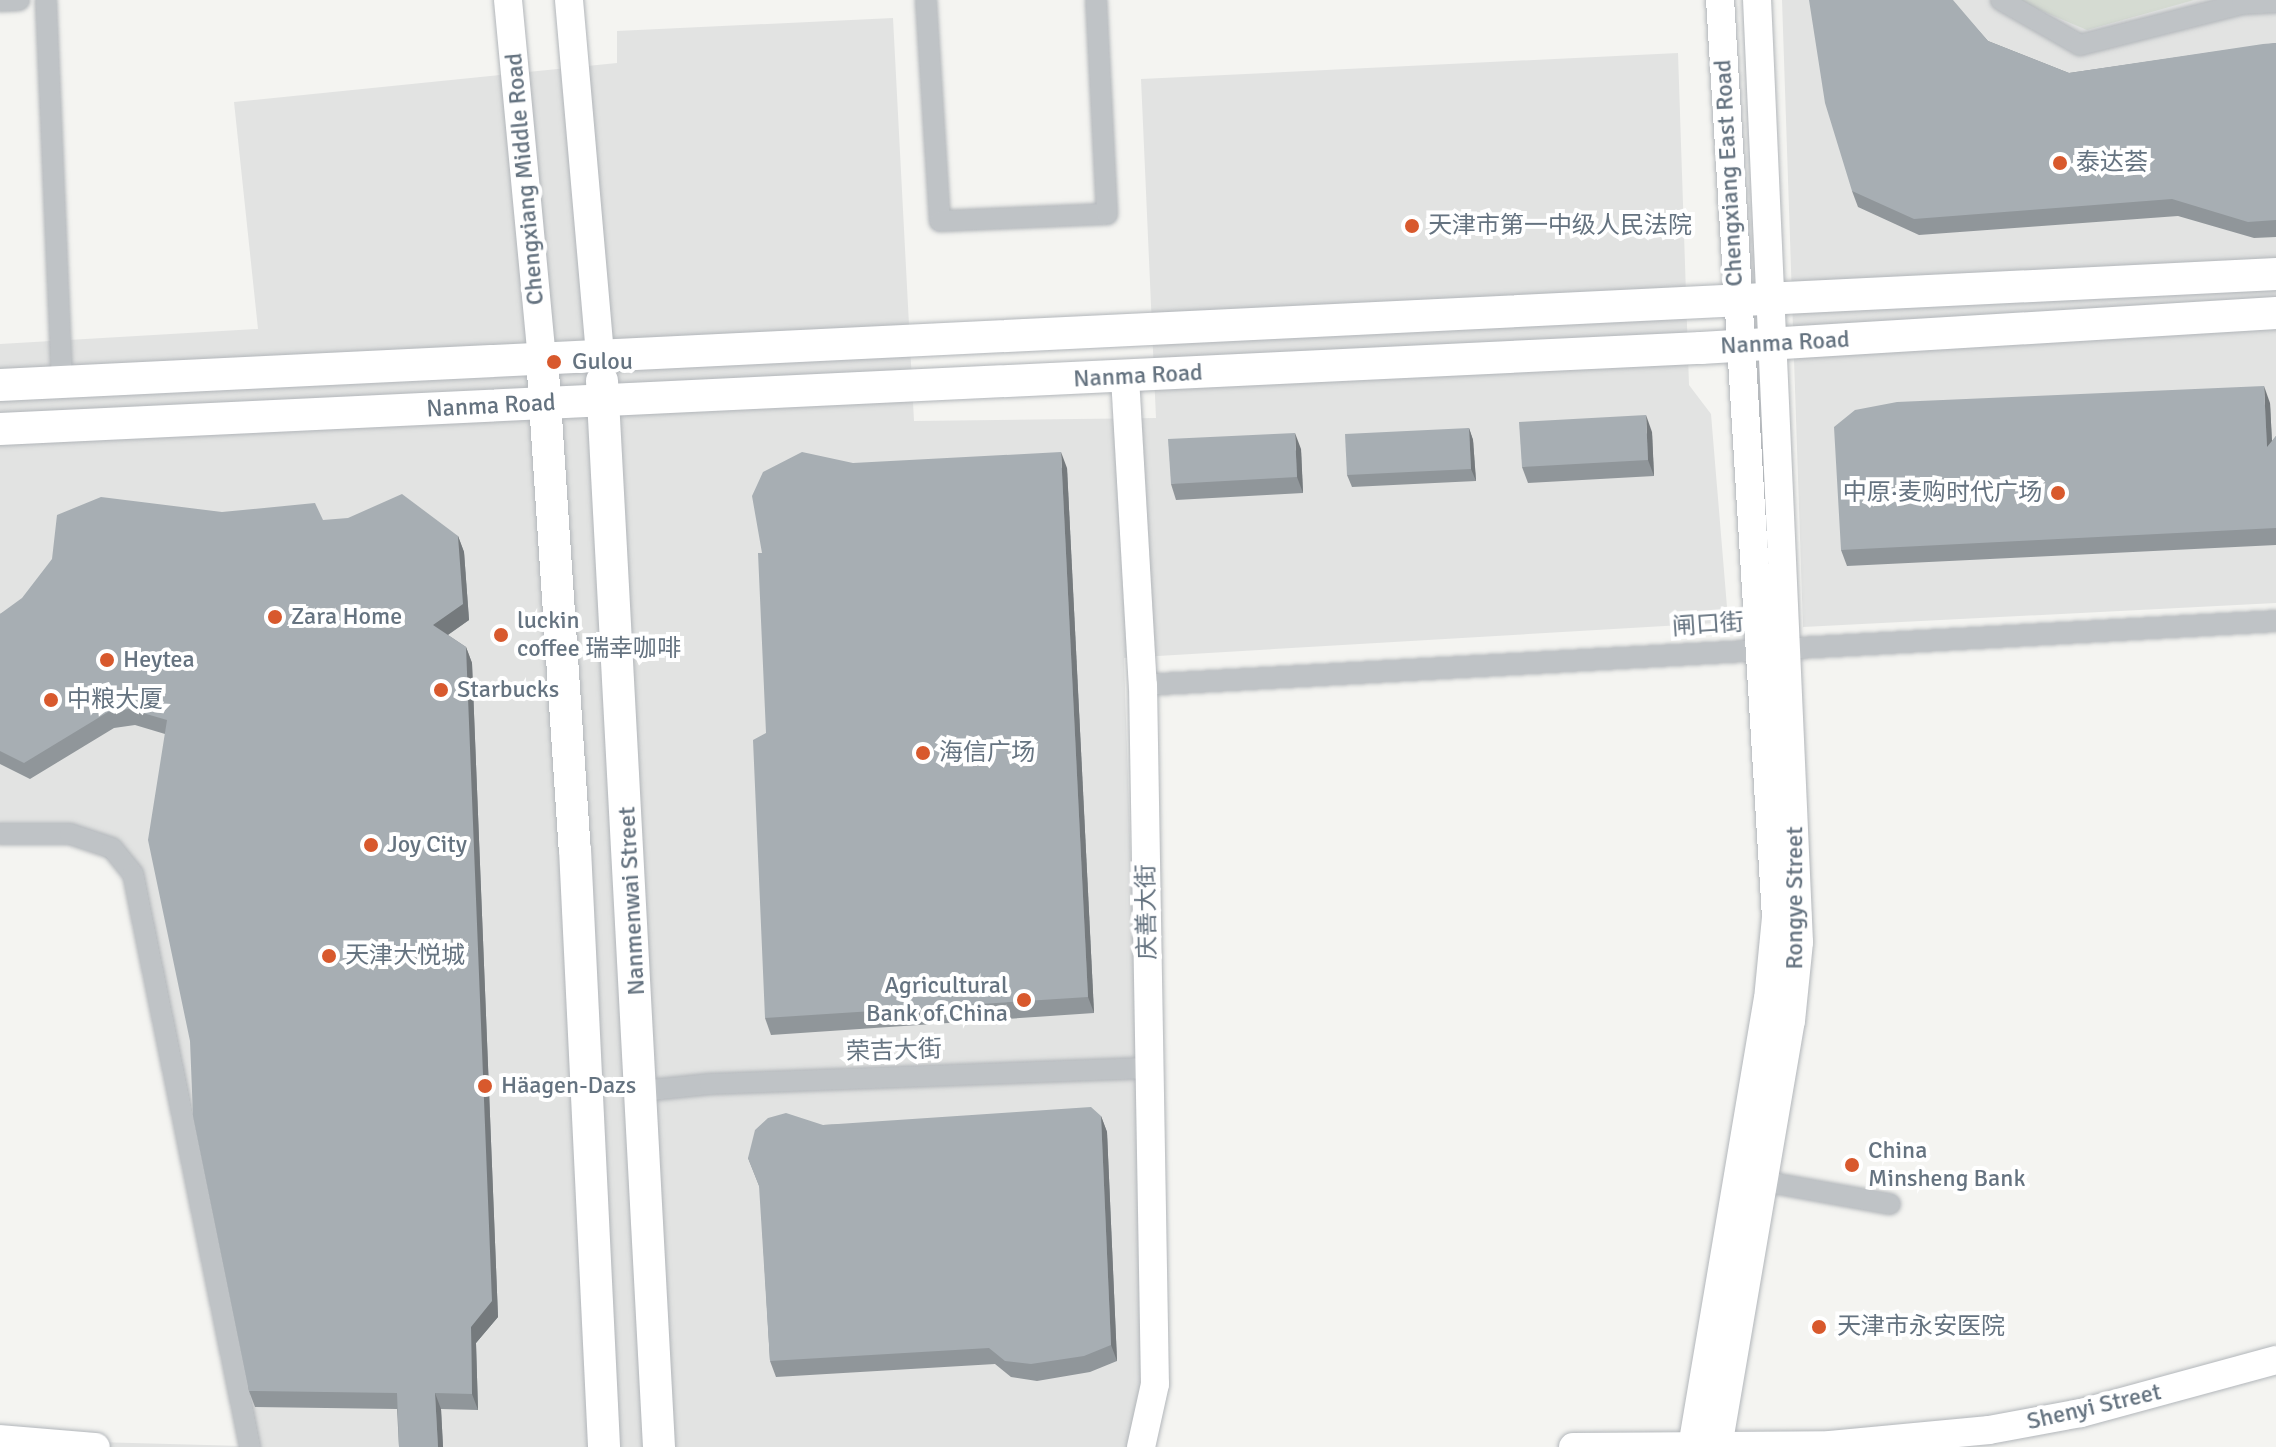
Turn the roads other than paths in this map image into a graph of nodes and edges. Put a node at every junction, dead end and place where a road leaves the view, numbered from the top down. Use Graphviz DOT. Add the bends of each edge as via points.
graph roads {
  1 [pos="19,0"];
  2 [pos="46,0"];
  3 [pos="508,0"];
  4 [pos="569,0"];
  5 [pos="926,0"];
  6 [pos="1096,0"];
  7 [pos="1720,0"];
  8 [pos="1757,0"];
  9 [pos="2001,0"];
  10 [pos="0,1"];
  11 [pos="2276,2"];
  12 [pos="2276,274"];
  13 [pos="1769,302"];
  14 [pos="1736,304"];
  15 [pos="2276,313"];
  16 [pos="1771,344"];
  17 [pos="1739,346"];
  18 [pos="600,354"];
  19 [pos="542,357"];
  20 [pos="1125,377"];
  21 [pos="62,382"];
  22 [pos="0,385"];
  23 [pos="603,400"];
  24 [pos="546,403"];
  25 [pos="0,429"];
  26 [pos="2276,621"];
  27 [pos="1773,647"];
  28 [pos="1143,685"];
  29 [pos="0,834"];
  30 [pos="1149,1068"];
  31 [pos="642,1091"];
  32 [pos="1762,1181"];
  33 [pos="1890,1204"];
  34 [pos="2276,1360"];
  35 [pos="2276,1381"];
  36 [pos="0,1439"];
  37 [pos="64,1446"];
  38 [pos="1692,1446"];
  39 [pos="1718,1446"];
  40 [pos="96,1447"];
  41 [pos="250,1447"];
  42 [pos="604,1447"];
  43 [pos="659,1447"];
  44 [pos="1141,1447"];
  45 [pos="1573,1447"];
  46 [pos="1990,1447"];
  1 -- 10 [label="street"];
  2 -- 21 [label="street"];
  3 -- 19 [label="street, Chengxiang Middle Road"];
  4 -- 18 [label="street"];
  5 -- 6 [label="street" via="940,221 1107,214"];
  7 -- 14 [label="street, Chengxiang East Road"];
  8 -- 13 [label="street, Chengxiang East Road"];
  9 -- 11 [label="street" via="2080,45 2242,4"];
  12 -- 13 [label="main road, Nanma Road"];
  13 -- 14 [label="main road, Nanma Road"];
  13 -- 16 [label="street, Chengxiang East Road"];
  14 -- 17 [label="street, Chengxiang East Road"];
  14 -- 18 [label="main road, Nanma Road"];
  15 -- 16 [label="main road, Nanma Road"];
  16 -- 17 [label="main road, Nanma Road"];
  16 -- 27 [label="street, Rongye Street"];
  17 -- 20 [label="main road, Nanma Road"];
  17 -- 27 [label="street, Rongye Street"];
  18 -- 19 [label="main road, Nanma Road"];
  18 -- 23 [label="main road, Nanmenwai Street"];
  19 -- 21 [label="main road, Nanma Road"];
  19 -- 24 [label="main road"];
  20 -- 23 [label="main road, Nanma Road"];
  20 -- 28 [label="street, 庆善大街"];
  21 -- 22 [label="main road, Nanma Road"];
  23 -- 24 [label="main road, Nanma Road"];
  23 -- 31 [label="main road, Nanmenwai Street"];
  24 -- 25 [label="main road, Nanma Road"];
  24 -- 42 [label="main road" via="575,849"];
  26 -- 27 [label="street, 闸口街"];
  27 -- 28 [label="street, 闸口街"];
  27 -- 32 [label="street, Rongye Street" via="1799,942"];
  27 -- 38 [label="street, Rongye Street" via="1776,917 1768,999"];
  28 -- 30 [label="street, 庆善大街"];
  29 -- 41 [label="street" via="70,834 112,848 133,874"];
  30 -- 31 [label="street, 荣吉大街"];
  30 -- 44 [label="street, 庆善大街" via="1155,1384"];
  31 -- 43 [label="main road, Nanmenwai Street"];
  32 -- 33 [label="street"];
  32 -- 39 [label="street, Rongye Street"];
  34 -- 39 [label="street, Shenyi Street" via="2081,1413 1989,1430 1830,1445"];
  35 -- 46 [label="street, Shenyi Street"];
  36 -- 37 [label="street"];
  37 -- 40 [label="street"];
  38 -- 39 [label="street, Shenyi Street"];
  38 -- 45 [label="street, Shenyi Street"];
}
